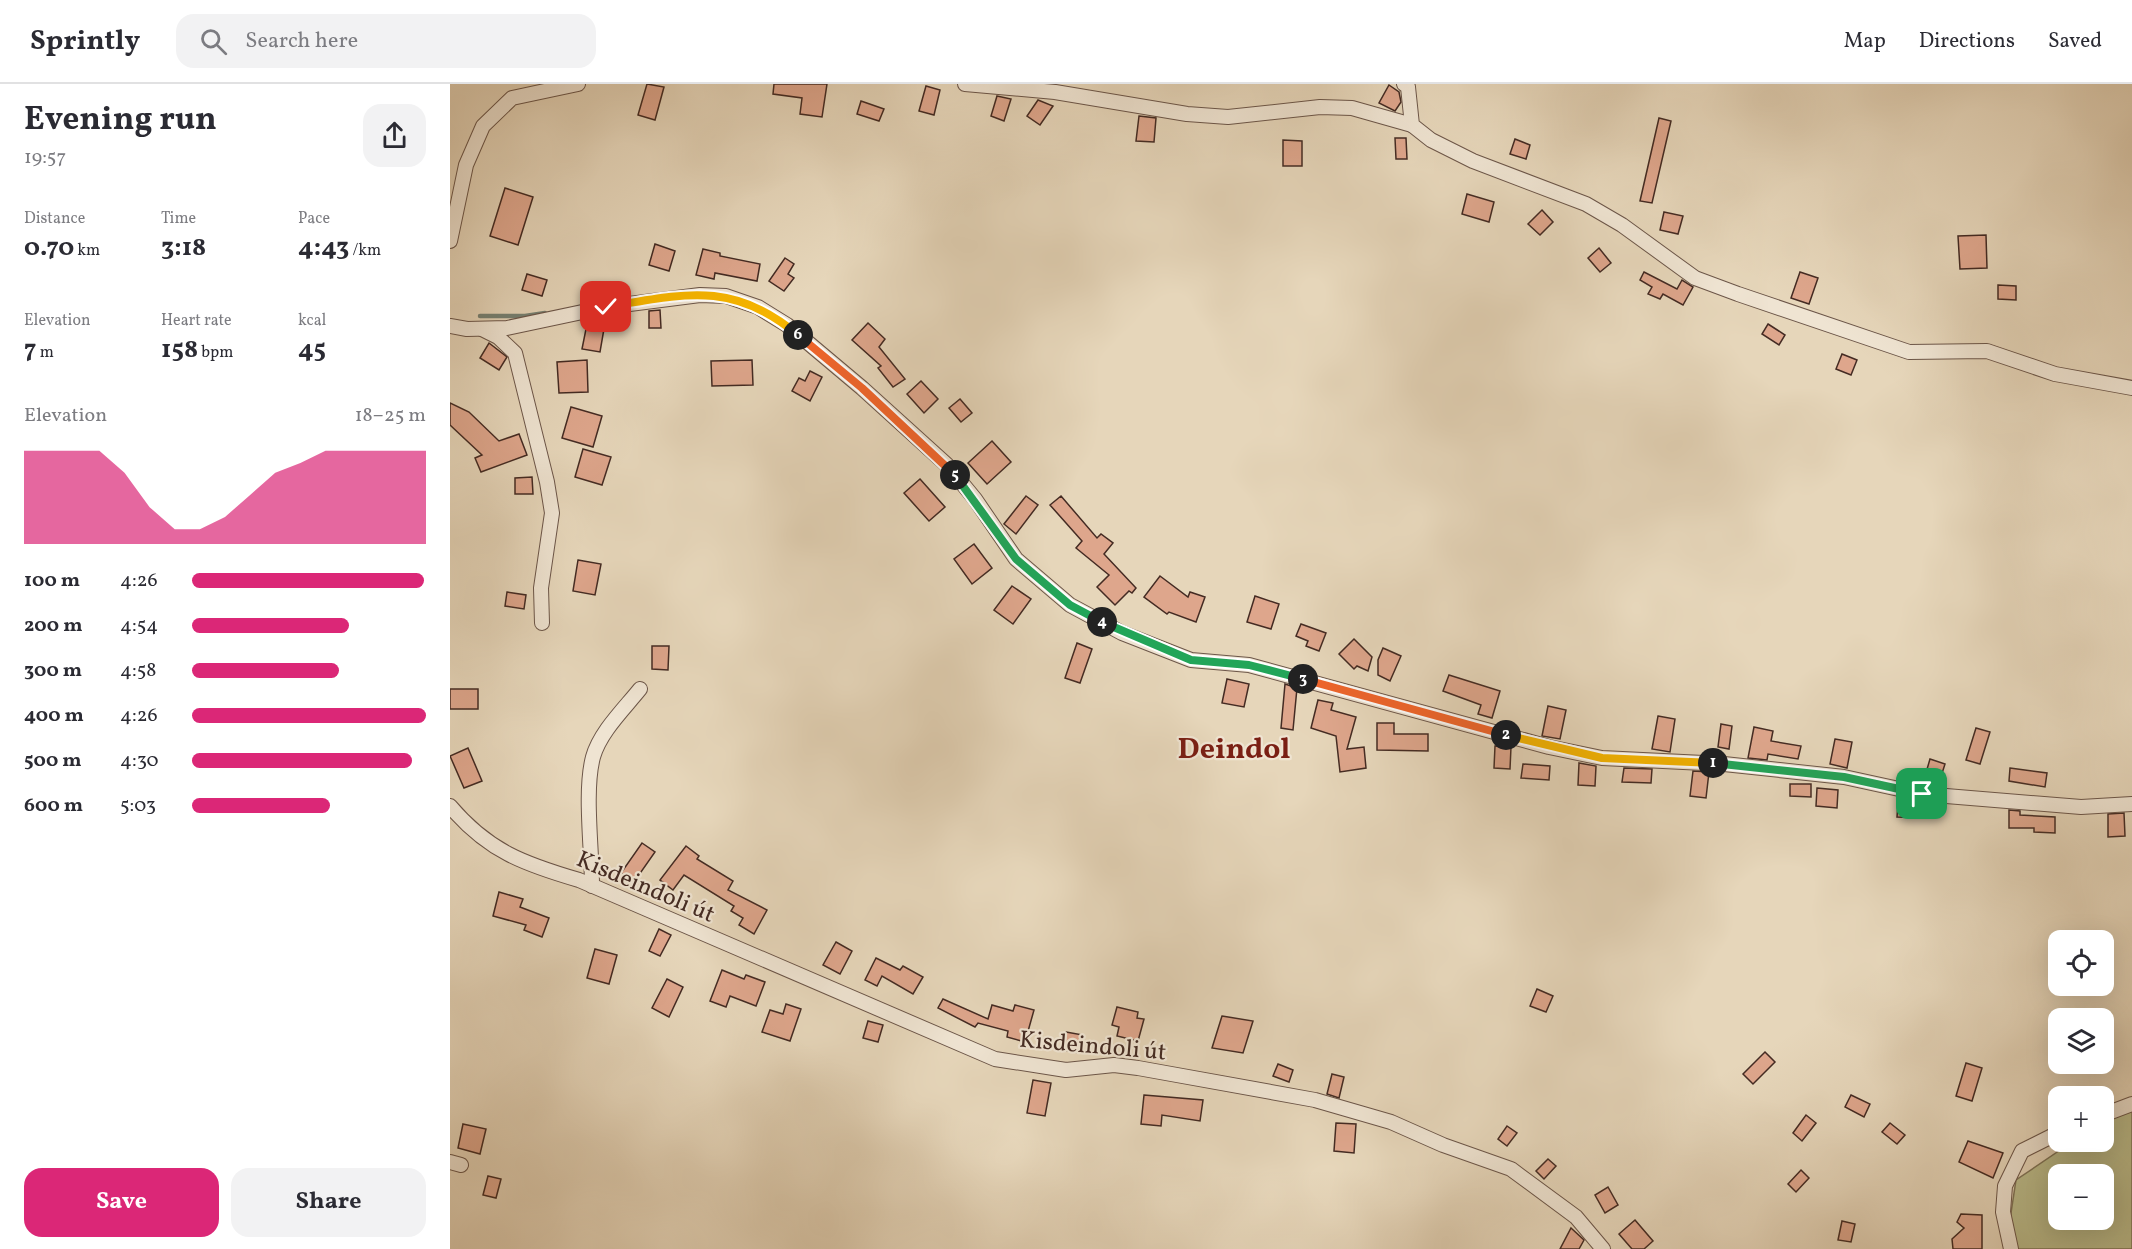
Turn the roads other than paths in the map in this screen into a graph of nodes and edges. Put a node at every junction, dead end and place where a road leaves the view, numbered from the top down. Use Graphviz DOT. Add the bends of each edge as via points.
graph roads {
  1 [pos="578,84"];
  2 [pos="965,84"];
  3 [pos="1404,84"];
  4 [pos="1412,125"];
  5 [pos="450,242"];
  6 [pos="450,326"];
  7 [pos="480,328"];
  8 [pos="2132,388"];
  9 [pos="542,623"];
  10 [pos="640,689"];
  11 [pos="2132,804"];
  12 [pos="450,806"];
  13 [pos="592,886"];
  14 [pos="2132,1104"];
  15 [pos="2114,1111"];
  16 [pos="2048,1138"];
  17 [pos="1603,1249"];
  18 [pos="2011,1249"];
  1 -- 5 [label="street" via="512,98 483,126 466,165"];
  2 -- 4 [label="street" via="1055,92 1228,117 1320,107 1352,108"];
  3 -- 4 [label="street" via="1408,87"];
  4 -- 8 [label="street" via="1431,140 1473,161 1586,204 1695,278 1909,352 1987,351 2055,374"];
  6 -- 7 [label="street"];
  7 -- 9 [label="street" via="515,353 547,482 552,513 541,588"];
  7 -- 11 [label="street" via="536,324 670,297 726,296 759,307 829,360 947,465 1016,559 1070,605 1122,633 1191,660 1249,665 1602,758 1724,764 1822,775 1922,794 2081,807"];
  10 -- 13 [label="street" via="593,756"];
  12 -- 13 [label="street, Kisdeindoli út" via="495,849"];
  13 -- 17 [label="street, Kisdeindoli út" via="994,1059 1066,1070 1114,1065 1138,1068 1315,1100 1391,1122 1443,1146 1511,1169 1576,1217"];
  14 -- 15 [label="street"];
  16 -- 18 [label="street" via="2022,1151 2005,1186 2003,1212"];
}
